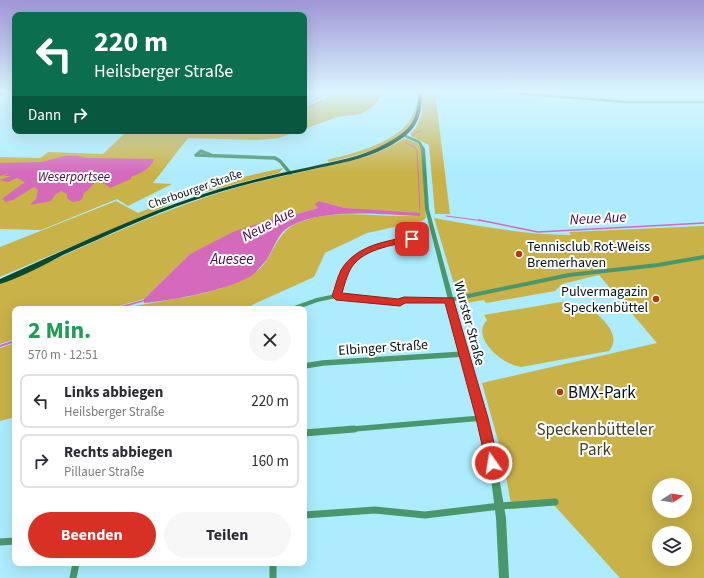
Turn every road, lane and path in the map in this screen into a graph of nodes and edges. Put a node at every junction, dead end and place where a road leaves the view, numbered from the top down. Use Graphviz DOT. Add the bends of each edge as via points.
graph roads {
  1 [pos="417,119"];
  2 [pos="403,135"];
  3 [pos="211,155"];
  4 [pos="290,173"];
  5 [pos="420,238"];
  6 [pos="704,257"];
  7 [pos="0,282"];
  8 [pos="336,296"];
  9 [pos="449,300"];
  10 [pos="301,306"];
  11 [pos="464,354"];
  12 [pos="307,366"];
  13 [pos="482,418"];
  14 [pos="307,433"];
  15 [pos="555,502"];
  16 [pos="500,506"];
  17 [pos="307,515"];
  18 [pos="12,541"];
  19 [pos="0,542"];
  20 [pos="75,566"];
  21 [pos="273,566"];
  22 [pos="73,578"];
  23 [pos="274,578"];
  24 [pos="504,578"];
  1 -- 2 [label="main road"];
  2 -- 4 [label="main road, Cherbourger Straße" via="388,145 360,156"];
  2 -- 9 [label="street, Wurster Straße" via="419,142 423,149 427,209"];
  3 -- 4 [label="street" via="275,158"];
  4 -- 7 [label="main road, Cherbourger Straße" via="232,187 175,206"];
  5 -- 8 [label="street" via="382,245 359,255 345,271"];
  6 -- 9 [label="street" via="569,275"];
  8 -- 9 [label="street" via="400,302"];
  8 -- 10 [label="street"];
  9 -- 11 [label="street, Wurster Straße"];
  11 -- 12 [label="street, Elbinger Straße"];
  11 -- 13 [label="street, Wurster Straße"];
  13 -- 14 [label="street"];
  13 -- 16 [label="street, Wurster Straße"];
  15 -- 16 [label="street"];
  16 -- 17 [label="street" via="425,515 375,510"];
  16 -- 24 [label="street, Wurster Straße"];
  18 -- 19 [label="street"];
  20 -- 22 [label="street"];
  21 -- 23 [label="street"];
}
